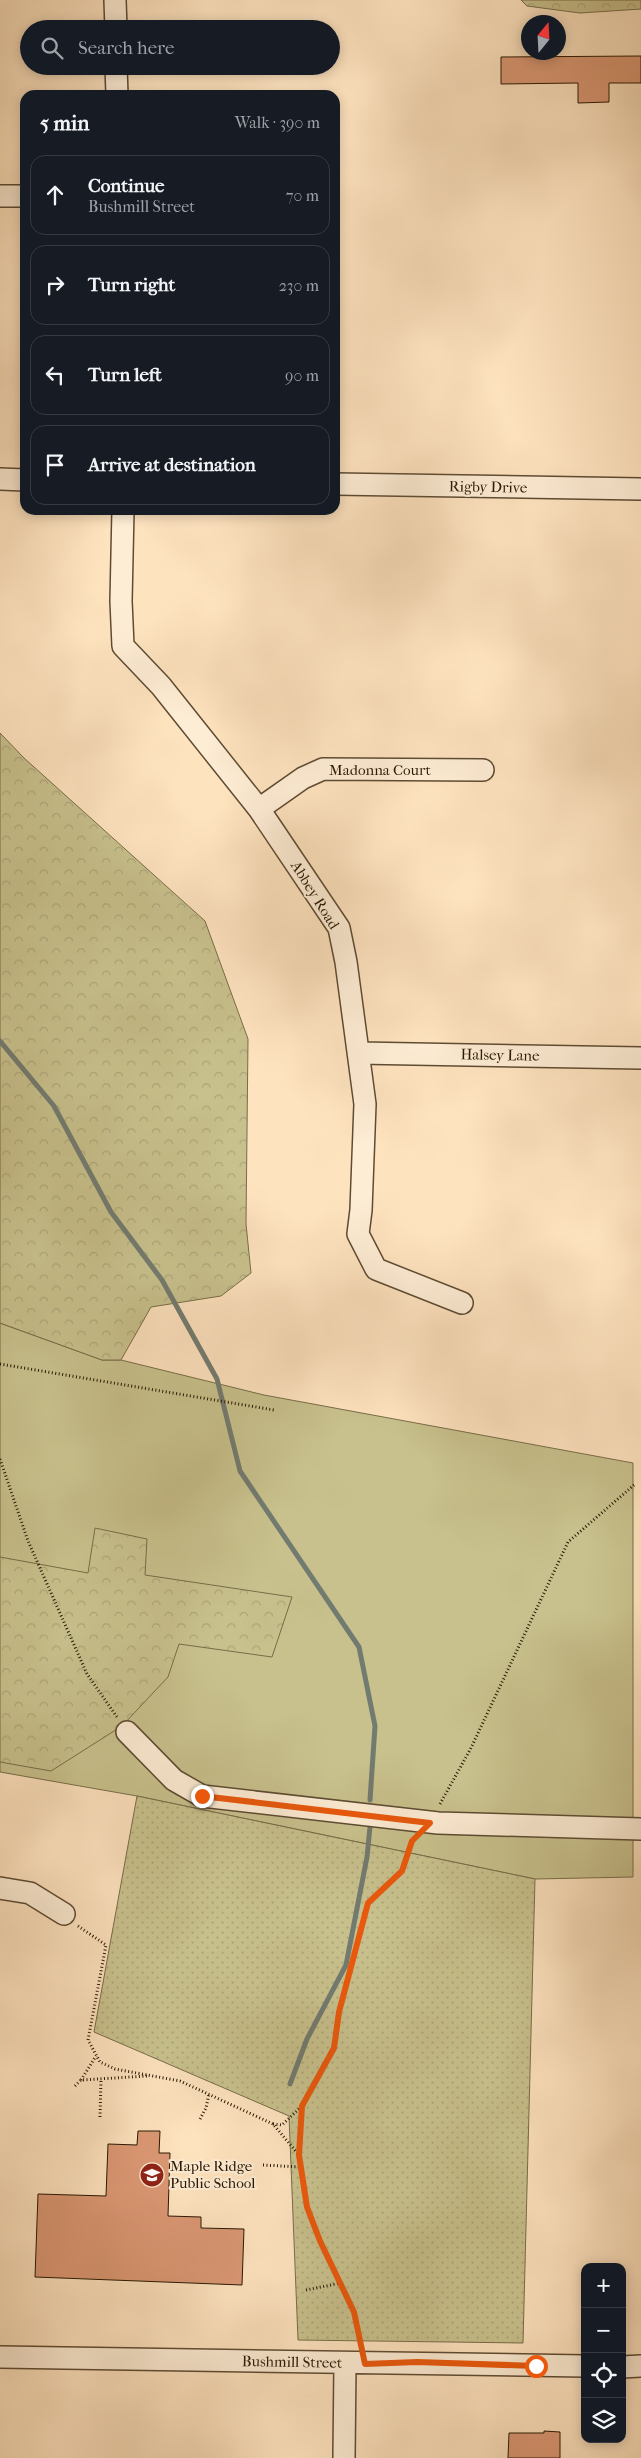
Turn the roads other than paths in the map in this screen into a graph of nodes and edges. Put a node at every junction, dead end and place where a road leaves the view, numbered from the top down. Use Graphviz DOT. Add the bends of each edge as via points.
graph roads {
  1 [pos="115,0"];
  2 [pos="116,20"];
  3 [pos="116,75"];
  4 [pos="117,90"];
  5 [pos="0,196"];
  6 [pos="20,196"];
  7 [pos="0,479"];
  8 [pos="20,480"];
  9 [pos="340,484"];
  10 [pos="641,489"];
  11 [pos="123,515"];
  12 [pos="483,770"];
  13 [pos="259,808"];
  14 [pos="359,1053"];
  15 [pos="641,1058"];
  16 [pos="462,1303"];
  17 [pos="127,1732"];
  18 [pos="641,1829"];
  19 [pos="0,1888"];
  20 [pos="64,1914"];
  21 [pos="0,2357"];
  22 [pos="355,2363"];
  23 [pos="581,2366"];
  24 [pos="626,2366"];
  25 [pos="641,2366"];
  26 [pos="344,2458"];
  1 -- 2 [label="street"];
  3 -- 4 [label="street"];
  5 -- 6 [label="street"];
  7 -- 8 [label="street"];
  9 -- 10 [label="street, Rigby Drive"];
  11 -- 13 [label="street, Abbey Road" via="123,646 161,686"];
  12 -- 13 [label="street, Madonna Court" via="323,769 303,778"];
  13 -- 14 [label="street, Abbey Road" via="339,928"];
  14 -- 15 [label="street, Halsey Lane"];
  14 -- 16 [label="street, Abbey Road" via="364,1104 358,1234 376,1269"];
  17 -- 18 [label="street" via="174,1780 202,1796 430,1823"];
  19 -- 20 [label="street" via="30,1893"];
  21 -- 22 [label="street, Bushmill Street"];
  22 -- 23 [label="street, Bushmill Street"];
  22 -- 26 [label="street"];
  24 -- 25 [label="street"];
}
